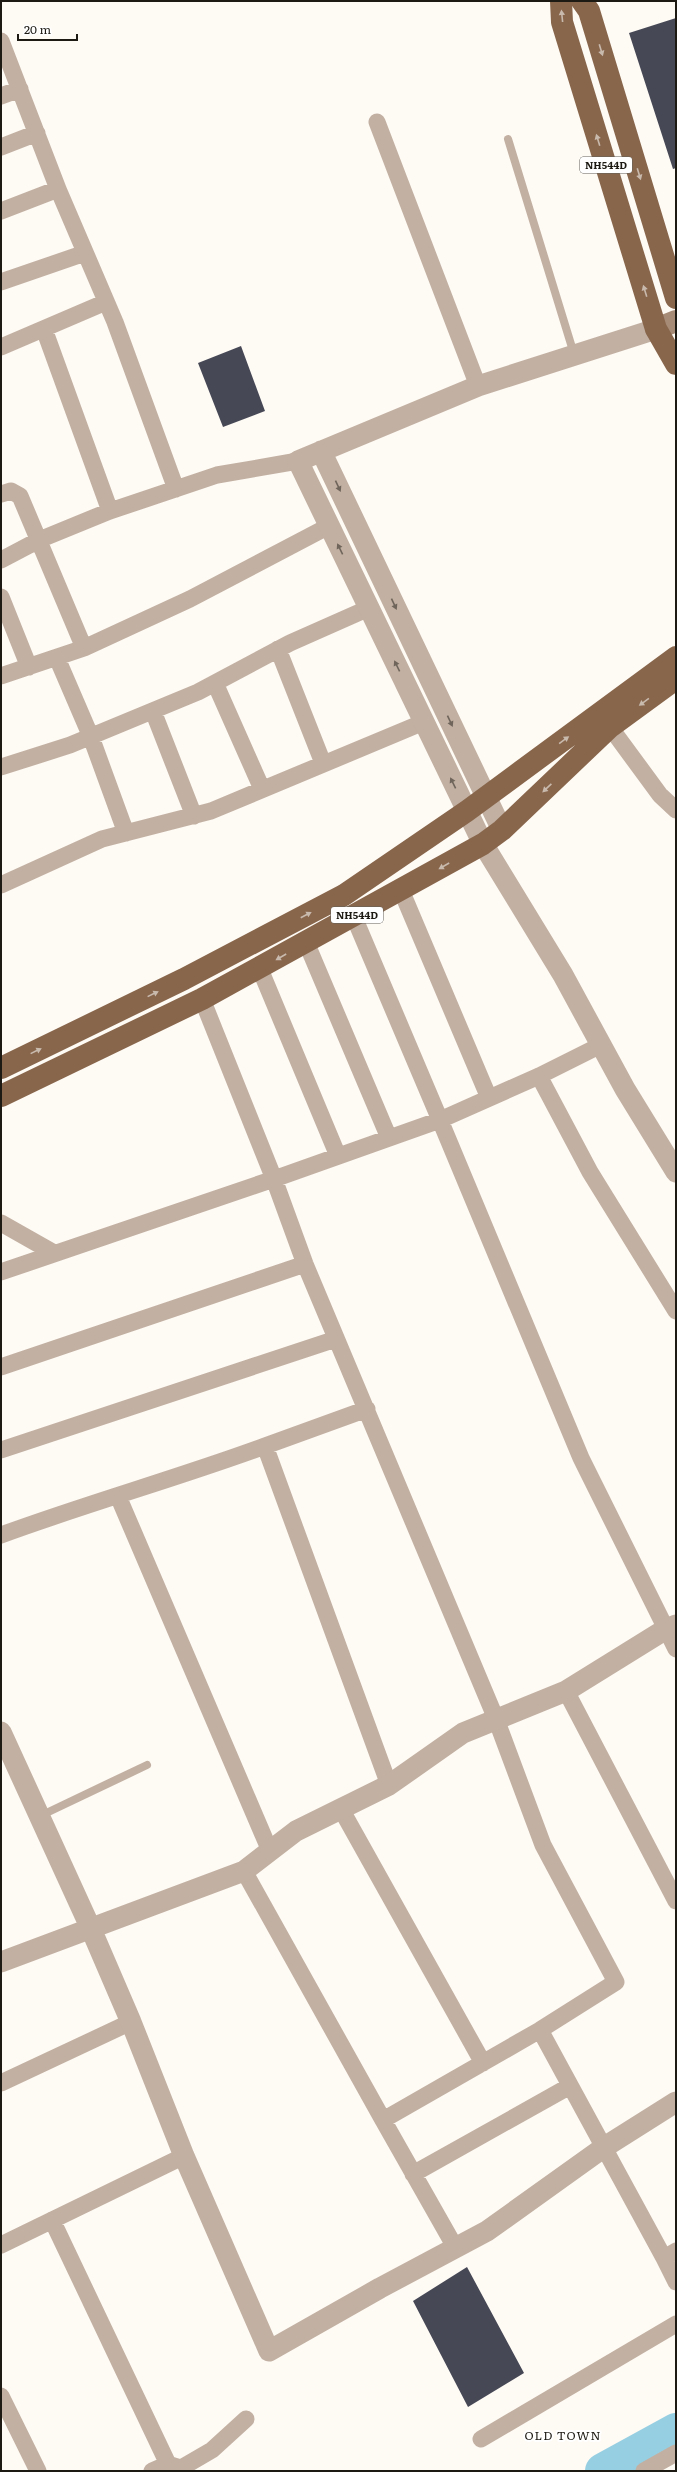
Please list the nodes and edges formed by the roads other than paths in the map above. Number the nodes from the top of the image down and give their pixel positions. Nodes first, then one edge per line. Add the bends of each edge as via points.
1 (560, 1) edge
2 (582, 1) edge
3 (1, 41) edge
4 (20, 89) junction
5 (1, 96) edge
6 (377, 122) dead end
7 (37, 133) junction
8 (508, 139) dead end
9 (1, 147) edge
10 (58, 188) junction
11 (1, 211) edge
12 (85, 253) junction
13 (1, 282) edge
14 (676, 298) edge
15 (106, 302) junction
16 (666, 325) edge
17 (44, 328) junction
18 (1, 347) edge
19 (574, 354) junction
20 (676, 364) edge
21 (478, 386) junction
22 (321, 451) junction
23 (298, 461) junction
24 (176, 489) junction
25 (1, 494) edge
26 (110, 511) junction
27 (329, 526) junction
28 (39, 540) junction
29 (1, 560) edge
30 (1, 597) edge
31 (369, 608) junction
32 (84, 648) junction
33 (278, 649) junction
34 (676, 657) edge
35 (57, 658) junction
36 (29, 667) junction
37 (1, 676) edge
38 (676, 679) edge
39 (215, 683) junction
40 (153, 711) junction
41 (424, 722) junction
42 (610, 727) junction
43 (90, 737) junction
44 (322, 763) junction
45 (1, 767) edge
46 (262, 789) junction
47 (486, 797) junction
48 (676, 810) edge
49 (467, 811) junction
50 (194, 816) junction
51 (502, 830) junction
52 (126, 833) junction
53 (482, 844) junction
54 (1, 885) edge
55 (401, 890) junction
56 (354, 917) junction
57 (306, 942) junction
58 (260, 969) junction
59 (202, 999) junction
60 (601, 1045) junction
61 (1, 1068) edge
62 (539, 1076) junction
63 (1, 1096) edge
64 (489, 1098) junction
65 (440, 1120) junction
66 (389, 1138) junction
67 (670, 1150) edge
68 (338, 1156) junction
69 (676, 1172) edge
70 (274, 1179) junction
71 (1, 1223) edge
72 (54, 1254) junction
73 (305, 1264) junction
74 (1, 1272) edge
75 (676, 1311) edge
76 (336, 1339) junction
77 (1, 1367) edge
78 (367, 1409) junction
79 (265, 1446) junction
80 (1, 1450) edge
81 (118, 1496) junction
82 (1, 1535) edge
83 (671, 1627) edge
84 (676, 1650) edge
85 (566, 1691) junction
86 (496, 1719) junction
87 (1, 1732) edge
88 (147, 1765) dead end
89 (389, 1785) junction
90 (341, 1809) junction
91 (39, 1816) junction
92 (270, 1851) junction
93 (244, 1871) junction
94 (676, 1901) edge
95 (92, 1929) junction
96 (1, 1962) edge
97 (131, 2022) junction
98 (540, 2030) junction
99 (483, 2063) junction
100 (1, 2083) edge
101 (570, 2086) junction
102 (676, 2102) edge
103 (383, 2120) junction
104 (603, 2148) junction
105 (184, 2156) junction
106 (413, 2174) junction
107 (52, 2220) junction
108 (1, 2245) edge
109 (455, 2247) junction
110 (670, 2254) edge
111 (676, 2282) edge
112 (676, 2324) edge
113 (1, 2396) edge
114 (246, 2419) dead end
115 (481, 2439) dead end
116 (676, 2453) edge
117 (168, 2464) junction
118 (38, 2471) edge
119 (152, 2471) edge
120 (644, 2471) edge

16 -> 1 highway, NH544D via 562,22
2 -> 14 highway, NH544D via 589,11
3 - 4 street
4 - 5 street
4 - 7 street
6 - 21 street
7 - 9 street
7 - 10 street
8 - 19 lane
10 - 11 street
10 - 12 street
12 - 13 street
12 - 15 street
15 - 17 street
15 - 24 street
16 - 19 street
16 - 20 highway, NH544D
17 - 18 street
17 - 26 street
19 - 21 street
21 - 22 street
22 - 23 street
22 -> 47 street
23 - 24 street via 217,475
23 - 27 street
24 - 26 street
25 - 28 street via 11,491 20,496
26 - 28 street
31 -> 27 street
27 - 32 street via 190,599
28 - 29 street
28 - 32 street
30 - 36 street
31 - 33 street
41 -> 31 street
32 - 35 street
33 - 39 street
33 - 44 street
47 -> 34 highway, NH544D
35 - 36 street
35 - 43 street
36 - 37 street
38 -> 42 highway, NH544D
39 - 40 street
39 - 46 street
40 - 43 street
40 - 50 street
41 - 44 street
49 -> 41 street
42 - 48 street via 660,795
42 -> 51 highway, NH544D
43 - 45 street
43 - 52 street
44 - 46 street
46 - 50 street
47 - 49 highway, NH544D
47 - 51 street
49 - 53 street
61 -> 49 highway, NH544D via 184,979 344,895
50 - 52 street
51 - 53 highway, NH544D
52 - 54 street via 102,839
53 -> 55 highway, NH544D
53 - 60 street via 563,975
55 - 56 highway, NH544D
55 - 64 street
56 - 57 highway, NH544D
56 - 65 street
57 -> 58 highway, NH544D
57 - 66 street
58 - 59 highway, NH544D
58 - 68 street
59 - 63 highway, NH544D
59 - 70 street
60 - 62 street
60 - 67 street
62 - 64 street
62 - 75 street via 590,1172
64 - 65 street
65 - 66 street
65 - 83 street via 581,1458
66 - 68 street
67 - 69 street
68 - 70 street
70 - 72 street
70 - 73 street
71 - 72 street
72 - 74 street
73 - 76 street
73 - 77 street
76 - 78 street
76 - 80 street
78 - 79 street
78 - 86 street
79 - 81 street
79 - 89 street
81 - 82 street
81 - 92 street
83 - 84 street
83 - 85 street
85 - 86 street
85 - 94 street
86 - 89 street via 463,1733
86 - 98 street via 544,1845 616,1982
87 - 91 street
88 - 91 lane
89 - 90 street
90 - 92 street via 296,1831
90 - 99 street
91 - 95 street
92 - 93 street
93 - 95 street
93 - 103 street
95 - 96 street
95 - 97 street
97 - 100 street
97 - 105 street
98 - 99 street
98 - 101 street
99 - 103 street
101 - 104 street
101 - 106 street
102 - 104 street
103 - 106 street
104 - 109 street via 487,2230
104 - 110 street
105 - 107 street
105 - 109 street via 269,2351
106 - 109 street
107 - 108 street
107 - 117 street
110 - 111 street
112 - 115 street
113 - 118 street
114 - 117 street via 212,2450 181,2468
116 - 120 street
117 - 119 street

